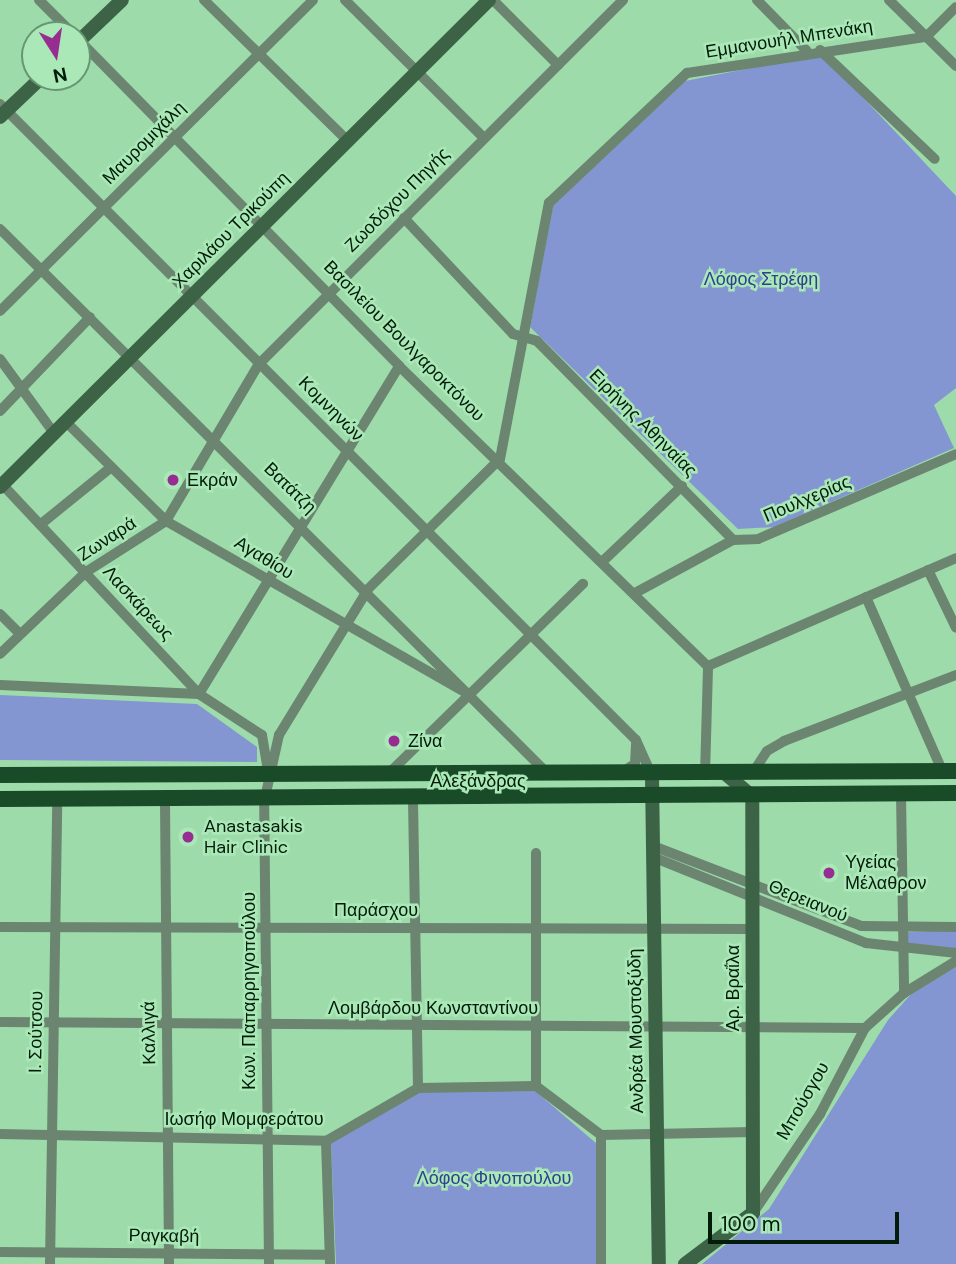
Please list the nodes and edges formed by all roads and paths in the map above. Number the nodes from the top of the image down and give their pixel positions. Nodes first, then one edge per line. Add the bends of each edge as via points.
1 (39, 0) edge
2 (122, 0) edge
3 (204, 0) edge
4 (313, 0) edge
5 (345, 0) edge
6 (491, 0) edge
7 (757, 0) edge
8 (889, 0) edge
9 (619, 2) edge
10 (956, 7) edge
11 (59, 21) edge
12 (91, 27) edge
13 (926, 37) junction
14 (820, 50) junction
15 (807, 51) junction
16 (91, 53) edge
17 (259, 54) junction
18 (558, 65) junction
19 (956, 66) edge
20 (417, 72) junction
21 (26, 91) edge
22 (2, 111) edge
23 (484, 138) junction
24 (174, 139) junction
25 (348, 141) junction
26 (935, 159) dead end
27 (104, 208) junction
28 (404, 218) junction
29 (262, 227) junction
30 (0, 229) edge
31 (42, 270) junction
32 (330, 292) junction
33 (192, 296) junction
34 (0, 311) edge
35 (90, 317) junction
36 (525, 337) junction
37 (131, 357) junction
38 (0, 359) edge
39 (259, 365) junction
40 (400, 366) junction
41 (22, 388) junction
42 (0, 411) edge
43 (65, 421) junction
44 (54, 433) junction
45 (216, 440) junction
46 (346, 453) junction
47 (956, 454) edge
48 (500, 459) junction
49 (109, 469) junction
50 (1, 484) edge
51 (682, 486) junction
52 (166, 521) junction
53 (41, 524) junction
54 (302, 524) junction
55 (428, 530) junction
56 (733, 540) junction
57 (956, 558) edge
58 (603, 561) junction
59 (928, 570) junction
60 (86, 572) junction
61 (268, 581) junction
62 (583, 584) dead end
63 (368, 589) junction
64 (635, 593) junction
65 (866, 597) junction
66 (0, 614) edge
67 (343, 628) junction
68 (956, 628) edge
69 (531, 633) junction
70 (20, 635) junction
71 (0, 654) edge
72 (708, 666) junction
73 (956, 675) edge
74 (0, 685) edge
75 (199, 694) junction
76 (468, 694) junction
77 (909, 695) junction
78 (262, 735) junction
79 (279, 735) junction
80 (636, 740) junction
81 (950, 771) edge
82 (751, 774) junction
83 (0, 775) edge
84 (705, 775) junction
85 (727, 775) junction
86 (551, 776) junction
87 (614, 776) junction
88 (652, 776) junction
89 (270, 778) junction
90 (384, 778) junction
91 (956, 793) edge
92 (901, 794) junction
93 (752, 796) junction
94 (653, 797) junction
95 (0, 799) edge
96 (57, 800) junction
97 (165, 801) junction
98 (413, 801) junction
99 (264, 802) junction
100 (653, 852) junction
101 (536, 853) dead end
102 (752, 890) junction
103 (0, 927) edge
104 (55, 927) junction
105 (956, 927) edge
106 (164, 928) junction
107 (266, 928) junction
108 (415, 928) junction
109 (534, 928) junction
110 (654, 928) junction
111 (752, 929) junction
112 (901, 929) junction
113 (902, 950) junction
114 (956, 953) edge
115 (956, 961) edge
116 (904, 993) junction
117 (0, 1022) edge
118 (53, 1022) junction
119 (167, 1023) junction
120 (267, 1024) junction
121 (418, 1025) junction
122 (535, 1026) junction
123 (655, 1027) junction
124 (752, 1027) junction
125 (865, 1028) junction
126 (536, 1086) junction
127 (418, 1088) junction
128 (753, 1132) junction
129 (0, 1134) edge
130 (657, 1134) junction
131 (52, 1135) junction
132 (601, 1135) junction
133 (169, 1137) junction
134 (267, 1139) junction
135 (326, 1141) junction
136 (753, 1213) junction
137 (0, 1252) edge
138 (50, 1258) edge
139 (169, 1259) edge
140 (269, 1259) edge
141 (659, 1259) edge
142 (329, 1260) edge
143 (601, 1264) edge
144 (645, 1264) edge
145 (685, 1264) edge

1 - 11 street, Βασιλείου Βουλγαροκτόνου
2 - 12 street
3 - 17 street
4 - 17 street, Μαυρομιχάλη
5 - 20 street
6 - 18 street
6 - 20 street, Χαριλάου Τρικούπη
7 - 15 street
8 - 13 street
9 - 18 street, Ζωοδόχου Πηγής
10 - 13 street
13 - 14 street, Εμμανουήλ Μπενάκη
13 - 19 street
14 - 15 street, Εμμανουήλ Μπενάκη
14 - 26 street
15 - 36 street, Εμμανουήλ Μπενάκη via 687,73 549,203
16 - 24 street, Βασιλείου Βουλγαροκτόνου
17 - 24 street, Μαυρομιχάλη
17 - 25 street
18 - 23 street, Ζωοδόχου Πηγής
20 - 23 street
20 - 25 street, Χαριλάου Τρικούπη
21 - 22 street
22 - 27 street, Κομνηνών
23 - 28 street, Ζωοδόχου Πηγής
24 - 27 street, Μαυρομιχάλη
24 - 29 street, Βασιλείου Βουλγαροκτόνου
25 - 29 street, Χαριλάου Τρικούπη
27 - 31 street, Μαυρομιχάλη
27 - 33 street, Κομνηνών
28 - 32 street, Ζωοδόχου Πηγής
28 - 36 street, Ειρήνης Αθηναίας via 513,334
29 - 32 street, Βασιλείου Βουλγαροκτόνου
29 - 33 street, Χαριλάου Τρικούπη
30 - 31 street, Βατάτζη
31 - 34 street, Μαυρομιχάλη
31 - 35 street, Βατάτζη
32 - 39 street, Ζωοδόχου Πηγής
32 - 40 street, Βασιλείου Βουλγαροκτόνου
33 - 37 street, Χαριλάου Τρικούπη
33 - 39 street, Κομνηνών
35 - 37 street, Βατάτζη
35 - 41 street
36 - 48 street, Εμμανουήλ Μπενάκη
36 - 51 street, Ειρήνης Αθηναίας via 537,341
37 - 43 street, Χαριλάου Τρικούπη
37 - 45 street, Βατάτζη
38 - 41 street
39 - 45 street, Ζωοδόχου Πηγής
39 - 46 street, Κομνηνών
40 - 46 street
40 - 48 street, Βασιλείου Βουλγαροκτόνου
41 - 42 street
41 - 44 street
43 - 44 street, Χαριλάου Τρικούπη
43 - 49 street, Αγαθίου
44 - 50 street, Χαριλάου Τρικούπη
45 - 52 street, Ζωναρά
45 - 54 street, Βατάτζη
46 - 54 street
46 - 55 street, Κομνηνών
47 - 56 street, Πουλχερίας via 758,539
48 - 55 street, Κων. Παπαρρηγοπούλου
48 - 58 street, Βασιλείου Βουλγαροκτόνου
49 - 52 street, Αγαθίου
49 - 53 street
50 - 53 street, Λασκάρεως
51 - 56 street, Ειρήνης Αθηναίας
51 - 58 street
52 - 60 street, Ζωναρά
52 - 61 street, Αγαθίου
53 - 60 street, Λασκάρεως
54 - 61 street
54 - 63 street, Βατάτζη
55 - 63 street, Κων. Παπαρρηγοπούλου
55 - 69 street, Κομνηνών
56 - 64 street, Πουλχερίας
57 - 59 street
58 - 64 street, Βασιλείου Βουλγαροκτόνου
59 - 65 street
59 - 68 street
60 - 70 street, Ζωναρά
60 - 75 street, Λασκάρεως
61 - 67 street, Αγαθίου
61 - 75 street
62 - 69 street
63 - 67 street, Κων. Παπαρρηγοπούλου
63 - 76 street, Βατάτζη
64 - 72 street, Βασιλείου Βουλγαροκτόνου
65 - 72 street
65 - 77 street
66 - 70 street
67 - 76 street, Αγαθίου
67 - 79 street, Κων. Παπαρρηγοπούλου
69 - 76 street
69 - 80 street, Κομνηνών
70 - 71 street, Ζωναρά
72 - 84 street
73 - 77 street
74 - 75 street
75 - 78 street, Λασκάρεως
76 - 86 street, Βατάτζη
76 - 90 street
77 - 81 street
77 - 82 street via 784,741 767,751
78 - 79 street
78 - 89 street
79 - 89 street, Κων. Παπαρρηγοπούλου
80 - 87 street via 635,764
80 - 88 street, Κομνηνών
81 - 82 main road, Αλεξάνδρας
82 - 85 main road, Αλεξάνδρας
83 - 89 main road, Αλεξάνδρας
84 - 85 main road, Αλεξάνδρας
84 - 88 main road, Αλεξάνδρας
85 - 93 street
86 - 87 main road, Αλεξάνδρας
86 - 90 main road, Αλεξάνδρας
87 - 88 main road, Αλεξάνδρας
88 - 94 street, Κομνηνών
89 - 90 main road, Αλεξάνδρας
89 - 99 street, Κων. Παπαρρηγοπούλου
91 - 92 main road, Αλεξάνδρας
92 - 93 main road, Αλεξάνδρας
92 - 112 street
93 - 94 main road, Αλεξάνδρας
93 - 102 street, Αρ. Βραΐλα
94 - 98 main road, Αλεξάνδρας
94 - 100 street, Ανδρέα Μουστοξύδη
95 - 96 main road, Αλεξάνδρας
96 - 97 main road, Αλεξάνδρας
96 - 104 street, Ι. Σούτσου
97 - 99 main road, Αλεξάνδρας
97 - 106 street, Καλλιγά
98 - 99 main road, Αλεξάνδρας
98 - 108 street
99 - 107 street, Κων. Παπαρρηγοπούλου
100 - 102 street, Θερειανού
100 - 110 street, Ανδρέα Μουστοξύδη
101 - 109 street
102 - 111 street, Αρ. Βραΐλα
102 - 112 street, Θερειανού via 861,926
102 - 113 street, Θερειανού via 866,943
103 - 104 street, Παράσχου
104 - 106 street, Παράσχου
104 - 118 street, Ι. Σούτσου
105 - 112 street, Θερειανού
106 - 107 street, Παράσχου
106 - 119 street, Καλλιγά
107 - 108 street, Παράσχου
107 - 120 street, Κων. Παπαρρηγοπούλου
108 - 109 street, Παράσχου
108 - 121 street
109 - 110 street, Παράσχου
109 - 122 street
110 - 111 street, Παράσχου
110 - 123 street, Ανδρέα Μουστοξύδη
111 - 124 street, Αρ. Βραΐλα
112 - 113 street
113 - 114 street, Θερειανού
113 - 116 street
115 - 116 street, Μπούσγου
116 - 125 street, Μπούσγου
117 - 118 street, Λομβάρδου Κωνσταντίνου
118 - 119 street, Λομβάρδου Κωνσταντίνου
118 - 131 street, Ι. Σούτσου
119 - 120 street, Λομβάρδου Κωνσταντίνου
119 - 133 street, Καλλιγά
120 - 121 street, Λομβάρδου Κωνσταντίνου
120 - 134 street, Κων. Παπαρρηγοπούλου
121 - 122 street, Λομβάρδου Κωνσταντίνου
121 - 127 street
122 - 123 street, Λομβάρδου Κωνσταντίνου
122 - 126 street
123 - 124 street, Λομβάρδου Κωνσταντίνου
123 - 130 street, Ανδρέα Μουστοξύδη
124 - 125 street, Λομβάρδου Κωνσταντίνου
124 - 128 street, Αρ. Βραΐλα
125 - 136 street, Μπούσγου via 820,1114
126 - 127 street, Ιωσήφ Μομφεράτου
126 - 132 street
127 - 135 street, Ιωσήφ Μομφεράτου
128 - 130 street
128 - 136 street, Αρ. Βραΐλα
129 - 131 street, Ιωσήφ Μομφεράτου
130 - 132 street
130 - 141 street, Ανδρέα Μουστοξύδη
131 - 133 street, Ιωσήφ Μομφεράτου
131 - 138 street, Ι. Σούτσου
132 - 143 street
133 - 134 street, Ιωσήφ Μομφεράτου
133 - 139 street, Καλλιγά
134 - 135 street, Ιωσήφ Μομφεράτου
134 - 140 street, Κων. Παπαρρηγοπούλου
135 - 142 street
136 - 145 street, Μπούσγου
137 - 138 street, Ραγκαβή
138 - 139 street, Ραγκαβή
139 - 140 street, Ραγκαβή
140 - 142 street, Ραγκαβή
141 - 144 street

